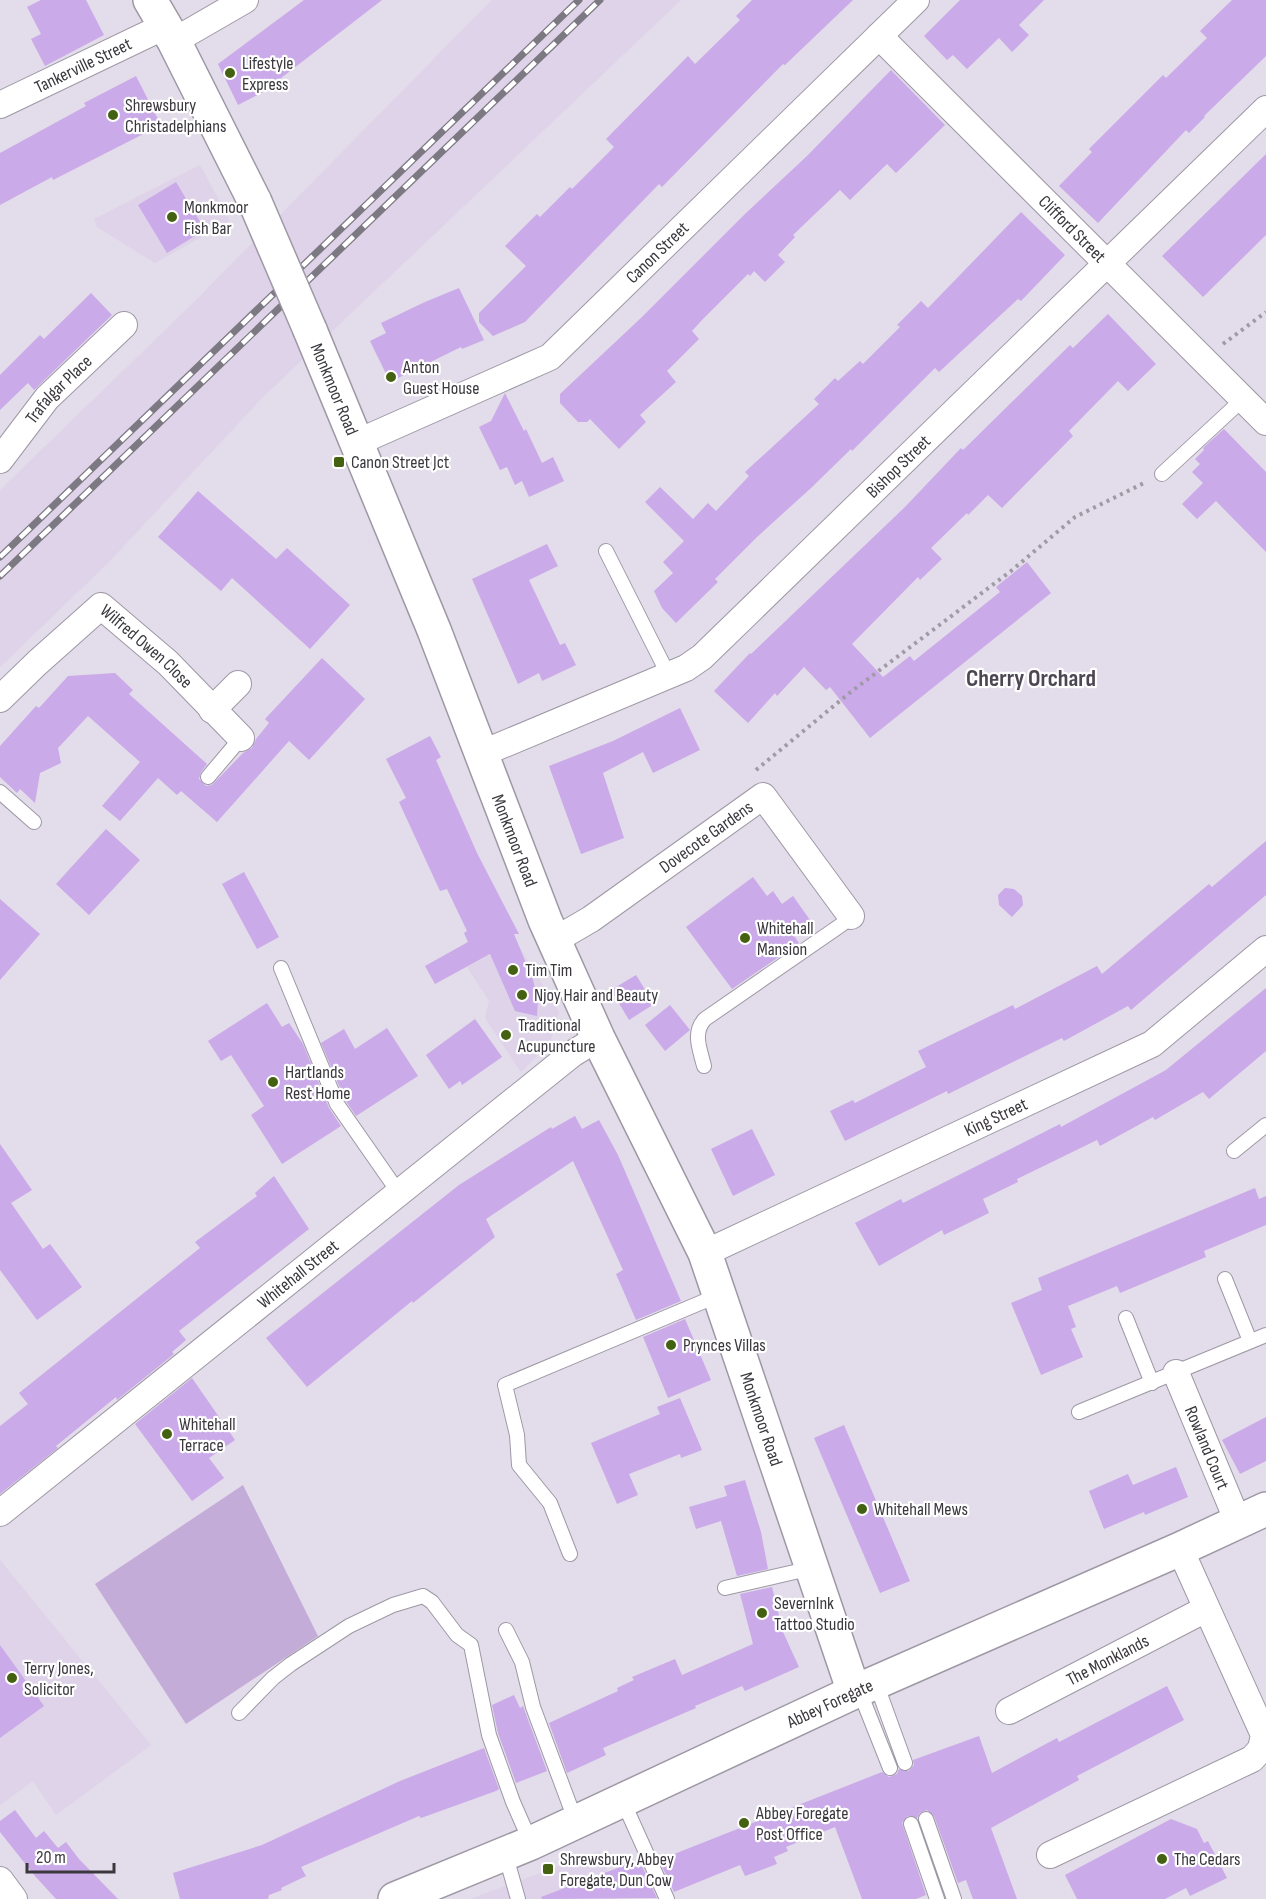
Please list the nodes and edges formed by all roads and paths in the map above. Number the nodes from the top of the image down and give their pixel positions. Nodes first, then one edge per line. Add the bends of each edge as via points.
1 (245, 0) edge
2 (916, 0) edge
3 (163, 22) edge
4 (879, 36) junction
5 (0, 105) edge
6 (1266, 109) edge
7 (1106, 263) junction
8 (1266, 312) edge
9 (124, 325) dead end
10 (1202, 359) junction
11 (1242, 400) junction
12 (1266, 422) edge
13 (356, 443) junction
14 (0, 460) edge
15 (1162, 474) joint
16 (606, 551) dead end
17 (669, 676) junction
18 (238, 684) dead end
19 (0, 699) edge
20 (212, 710) junction
21 (241, 738) joint
22 (483, 753) junction
23 (749, 776) dead end
24 (208, 777) dead end
25 (0, 792) edge
26 (34, 822) dead end
27 (851, 916) joint
28 (555, 940) junction
29 (1266, 949) edge
30 (280, 968) dead end
31 (598, 1038) junction
32 (704, 1066) dead end
33 (1266, 1125) edge
34 (1234, 1150) dead end
35 (399, 1193) junction
36 (705, 1253) junction
37 (1225, 1279) dead end
38 (719, 1295) junction
39 (1126, 1318) dead end
40 (1266, 1335) edge
41 (1250, 1341) junction
42 (1176, 1373) junction
43 (1152, 1383) junction
44 (1079, 1412) dead end
45 (0, 1513) edge
46 (1252, 1516) edge
47 (1180, 1549) junction
48 (570, 1554) dead end
49 (812, 1568) junction
50 (725, 1588) dead end
51 (1206, 1609) junction
52 (506, 1630) dead end
53 (863, 1689) junction
54 (1009, 1711) dead end
55 (239, 1713) dead end
56 (905, 1763) dead end
57 (890, 1768) dead end
58 (622, 1799) junction
59 (926, 1819) dead end
60 (576, 1821) junction
61 (912, 1824) dead end
62 (518, 1848) junction
63 (1050, 1855) dead end
64 (0, 1880) edge
65 (14, 1899) edge
66 (395, 1899) edge
67 (518, 1899) edge
68 (667, 1899) edge
69 (937, 1899) edge
70 (954, 1899) edge

1 - 3 street, Tankerville Street
2 - 4 street, Canon Street
3 - 5 street, Tankerville Street
3 - 13 street, Monkmoor Road, bridge via 255,202
4 - 7 street, Clifford Street
4 - 13 street, Canon Street via 550,357
6 - 7 street, Bishop Street
7 - 10 street, Clifford Street
7 - 17 street, Bishop Street via 702,657
8 - 10 path
9 - 14 street, Trafalgar Place via 47,398
10 - 11 street, Clifford Street
11 - 12 street, Clifford Street
11 - 15 lane
13 - 22 street, Monkmoor Road
15 - 23 path via 1075,517
16 - 17 lane
17 - 22 street, Bishop Street
18 - 20 street
19 - 20 street, Wilfred Owen Close via 101,606 168,663
20 - 21 street, Wilfred Owen Close
21 - 24 lane
22 - 28 street, Monkmoor Road
25 - 26 lane
27 - 28 street, Dovecote Gardens via 763,796 591,919
27 - 32 lane via 705,1019 696,1033
28 - 31 street, Monkmoor Road
29 - 36 street, King Street via 1152,1044
30 - 35 lane via 338,1104
31 - 35 street, Whitehall Street via 572,1054
31 - 36 street, Monkmoor Road
33 - 34 lane
35 - 45 street, Whitehall Street
36 - 38 street, Monkmoor Road
37 - 41 lane
38 - 48 lane via 505,1385 517,1435 519,1466 550,1503
38 - 49 street, Monkmoor Road
39 - 43 lane
40 - 41 lane
41 - 42 lane
42 - 43 lane
42 - 46 street, Rowland Court
43 - 44 lane
46 - 47 street, Abbey Foregate
47 - 51 street
47 - 53 street, Abbey Foregate
49 - 50 lane
49 - 53 street, Monkmoor Road
51 - 54 street, The Monklands
51 - 63 street via 1264,1736 1261,1749 1252,1759
52 - 60 lane via 522,1662 533,1707
53 - 56 lane
53 - 57 lane
53 - 58 street, Abbey Foregate
55 - 62 lane via 273,1678 349,1626 423,1596 457,1635 471,1645 489,1735 513,1802
58 - 60 street, Abbey Foregate
58 - 68 lane
59 - 70 lane
60 - 62 street, Abbey Foregate
61 - 69 lane
62 - 66 street, Abbey Foregate
62 - 67 lane
64 - 65 street

